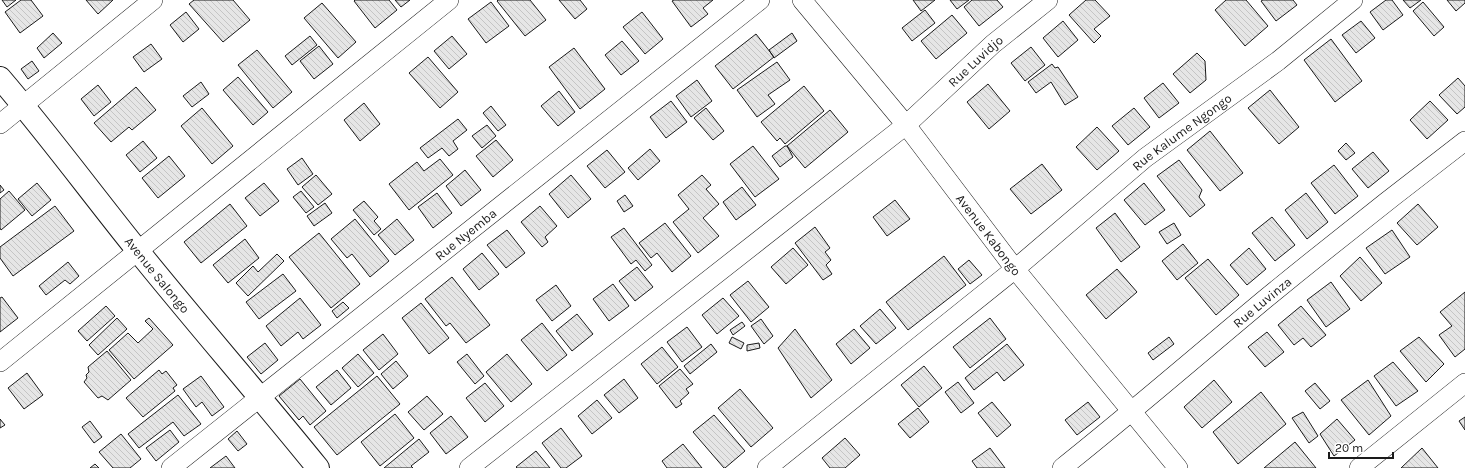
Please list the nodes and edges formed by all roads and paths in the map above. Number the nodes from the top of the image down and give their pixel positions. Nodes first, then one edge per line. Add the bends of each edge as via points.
1 (153, 0) edge
2 (449, 0) edge
3 (760, 0) edge
4 (802, 0) edge
5 (1048, 0) edge
6 (1353, 0) edge
7 (0, 78) edge
8 (24, 105) junction
9 (0, 124) edge
10 (906, 125) junction
11 (1465, 141) edge
12 (138, 251) junction
13 (1015, 269) junction
14 (0, 362) edge
15 (1465, 382) edge
16 (260, 397) junction
17 (1132, 412) junction
18 (171, 468) edge
19 (318, 468) edge
20 (468, 468) edge
21 (767, 468) edge
22 (1062, 468) edge
23 (1178, 468) edge
24 (1359, 468) edge

1 - 8 street
2 - 12 street
3 - 16 street, Rue Nyemba
4 - 10 street, Avenue Kabongo
5 - 10 street, Rue Luvidjo via 993,44
6 - 13 street, Rue Kalume Ngongo via 1278,61 1145,158
7 - 8 street, Avenue Salongo
8 - 9 street
8 - 12 street, Avenue Salongo
10 - 13 street, Avenue Kabongo
10 - 20 street, Rue Luvidjo
11 - 17 street, Rue Luvinza via 1368,216
12 - 14 street
12 - 16 street, Avenue Salongo
13 - 17 street, Avenue Kabongo
13 - 21 street, Rue Kalume Ngongo
15 - 24 street
16 - 18 street, Rue Nyemba
16 - 19 street, Avenue Salongo
17 - 22 street, Rue Luvinza
17 - 23 street, Avenue Kabongo

